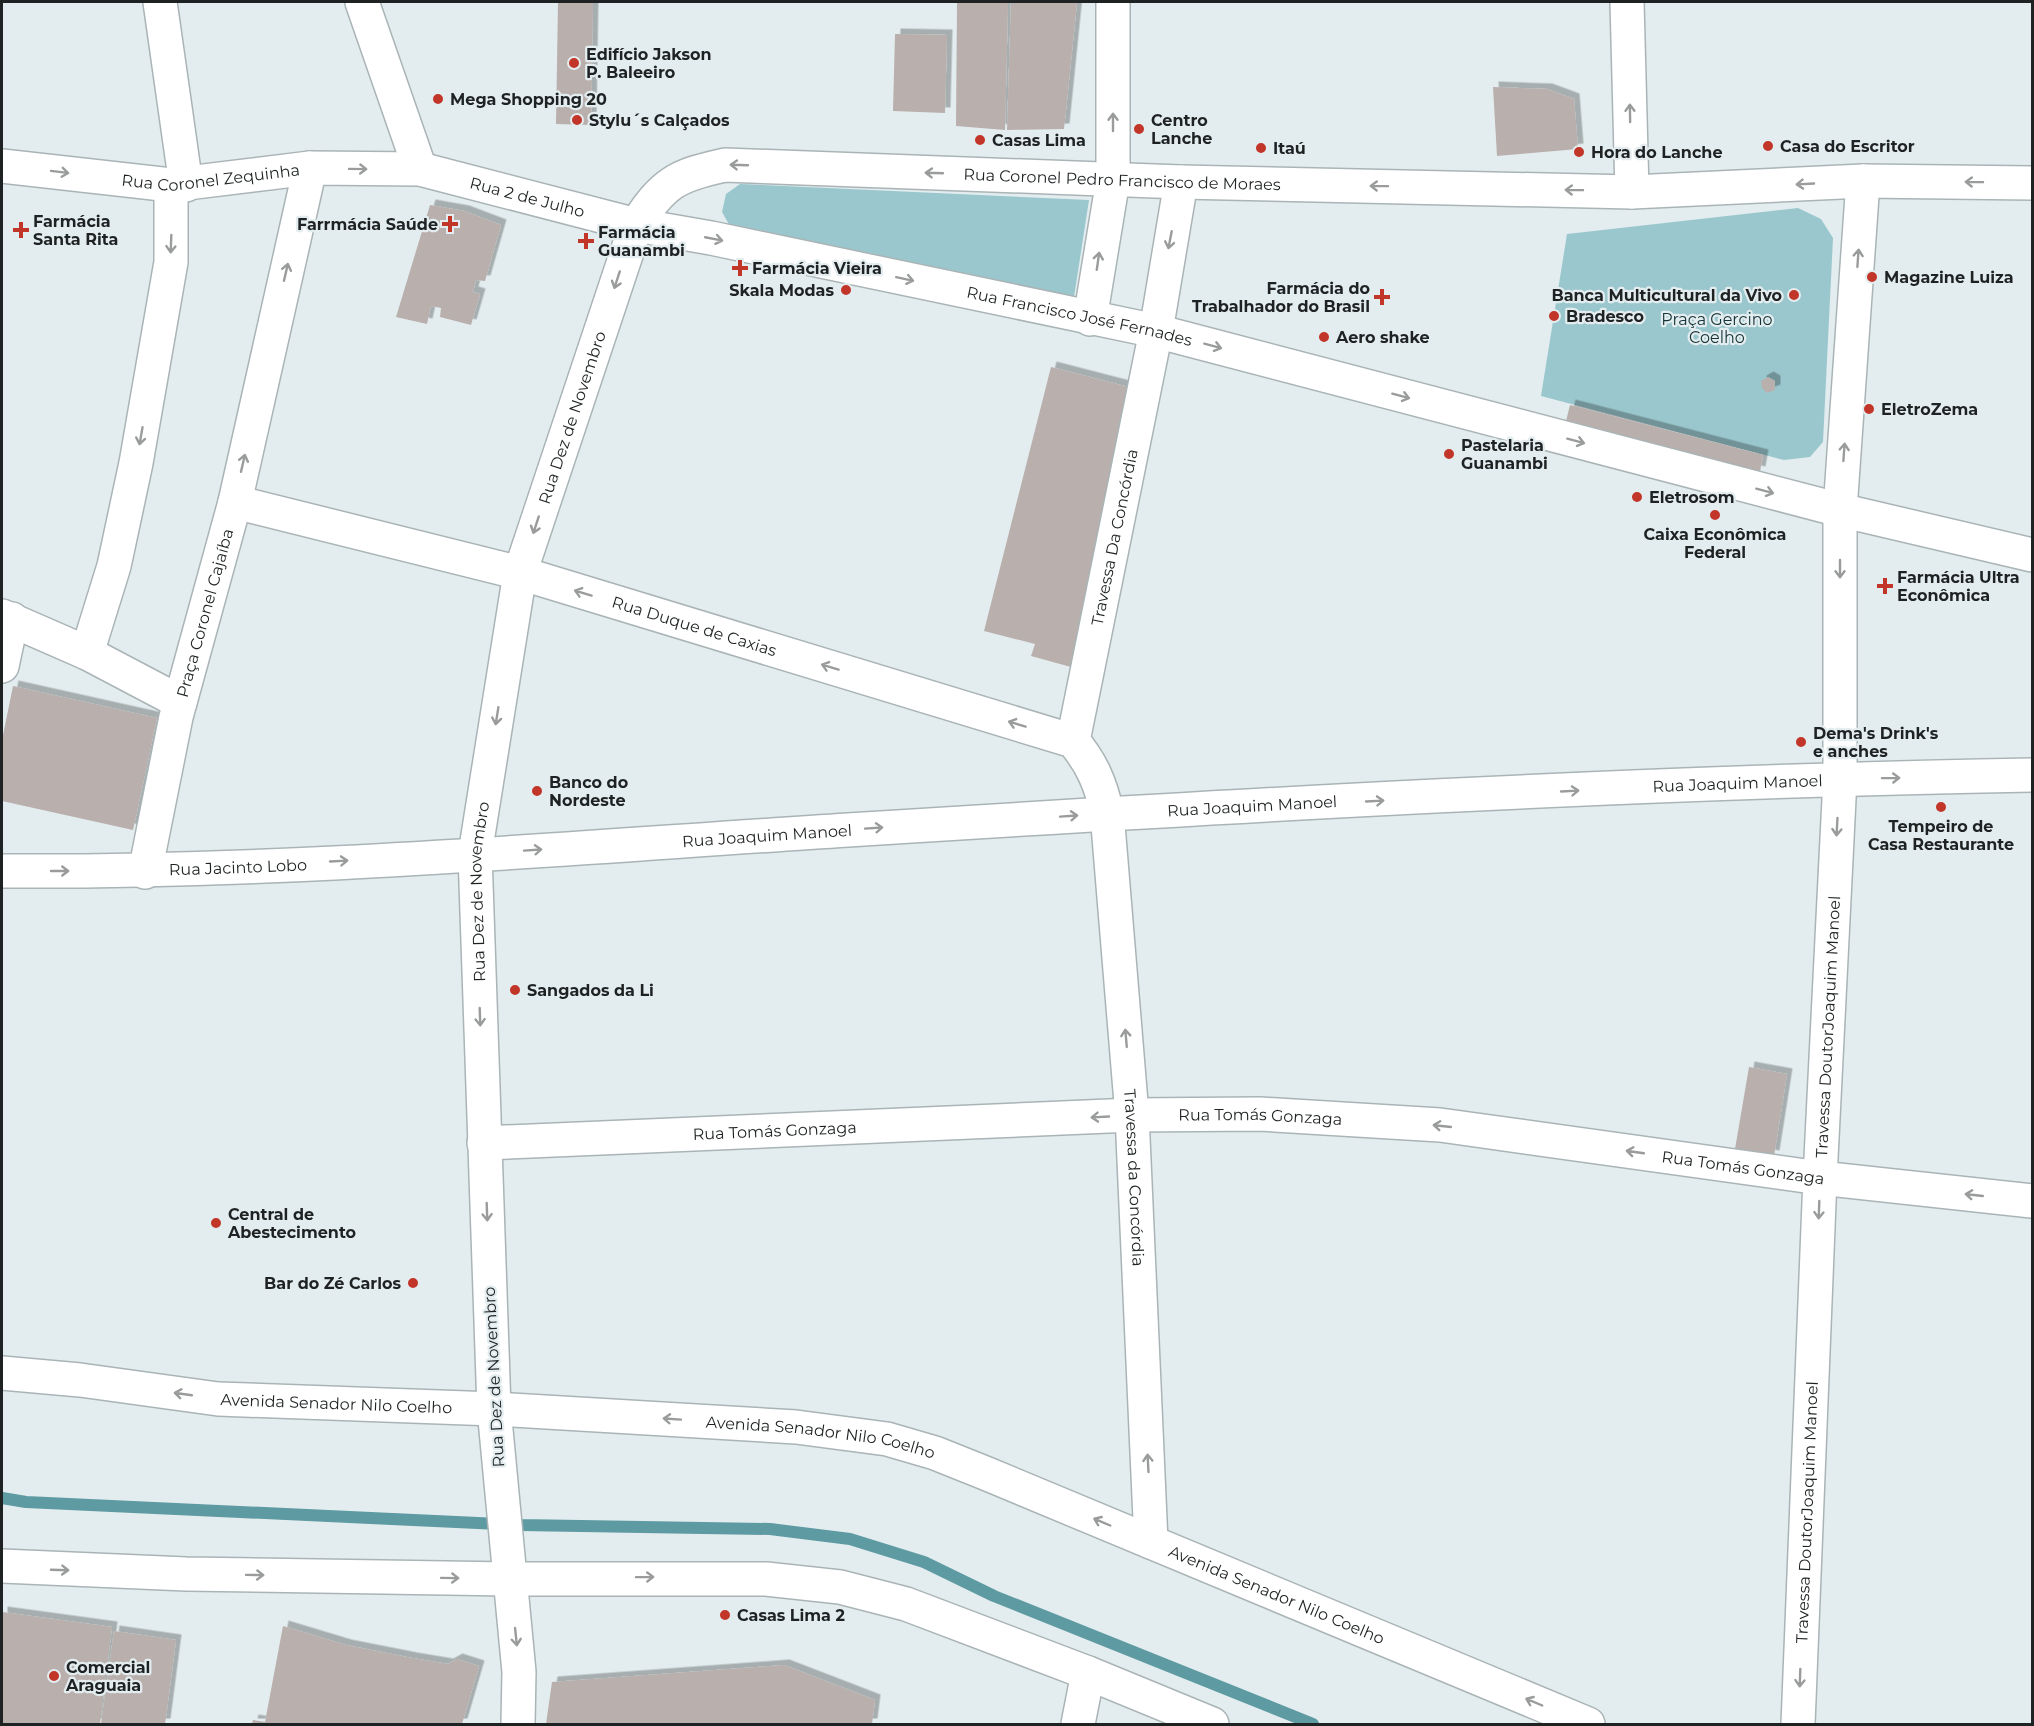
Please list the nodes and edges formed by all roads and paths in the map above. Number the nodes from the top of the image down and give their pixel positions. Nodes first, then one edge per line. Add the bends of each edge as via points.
1 (160, 2) edge
2 (362, 2) edge
3 (1113, 2) edge
4 (1627, 2) edge
5 (2, 166) edge
6 (310, 168) junction
7 (420, 169) junction
8 (1113, 180) junction
9 (1863, 181) junction
10 (1181, 182) junction
11 (2032, 183) edge
12 (178, 185) junction
13 (1632, 192) junction
14 (636, 225) junction
15 (1090, 319) junction
16 (1156, 331) junction
17 (235, 502) junction
18 (1840, 510) junction
19 (2032, 555) edge
20 (520, 573) junction
21 (7, 617) edge
22 (87, 653) junction
23 (2, 666) edge
24 (180, 702) junction
25 (1073, 741) junction
26 (2032, 775) edge
27 (1840, 779) junction
28 (1107, 813) junction
29 (475, 854) junction
30 (2, 871) edge
31 (145, 872) junction
32 (1132, 1115) junction
33 (484, 1143) junction
34 (1820, 1178) junction
35 (2032, 1201) edge
36 (2, 1373) edge
37 (495, 1408) junction
38 (1151, 1542) junction
39 (508, 1565) junction
40 (2, 1566) edge
41 (1088, 1673) junction
42 (518, 1725) edge
43 (1077, 1725) edge
44 (1212, 1725) edge
45 (1588, 1725) edge
46 (1798, 1725) edge

1 - 12 street
2 - 7 street
8 -> 3 street
13 -> 4 street
5 -> 12 street, Rua Coronel Zequinha
6 -> 7 street, Rua Coronel Zequinha
6 - 12 street, Rua Coronel Zequinha
17 -> 6 street, Praça Coronel Cajaíba
7 - 14 street, Rua 2 de Julho
8 - 10 street, Rua Coronel Pedro Francisco de Moraes
8 -> 14 street, Rua Coronel Pedro Francisco de Moraes via 725,165 688,174 666,186
15 -> 8 street
11 -> 9 street
9 -> 13 street
18 -> 9 street
13 -> 10 street, Rua Coronel Pedro Francisco de Moraes
10 -> 16 street, Travessa Da Concórdia
12 -> 22 street via 171,262 136,463 114,566
14 -> 15 street, Rua Francisco José Fernades
14 -> 20 street, Rua Dez de Novembro
15 - 16 street, Rua Francisco José Fernades
16 -> 18 street, Rua Francisco José Fernades
16 - 25 street, Travessa Da Concórdia
17 - 20 street, Rua Duque de Caxias
17 - 24 street, Praça Coronel Cajaíba
18 - 19 street
18 -> 27 street, Travessa DoutorJoaquim Manoel
25 -> 20 street, Rua Duque de Caxias
20 -> 29 street, Rua Dez de Novembro
21 - 22 street, Praça Coronel Cajaíba
21 - 23 street
22 - 24 street, Praça Coronel Cajaíba
24 - 31 street
25 - 28 street via 1094,769
27 -> 26 street, Rua Joaquim Manoel
28 -> 27 street, Rua Joaquim Manoel
27 -> 34 street, Travessa DoutorJoaquim Manoel
29 -> 28 street, Rua Joaquim Manoel
32 -> 28 street, Travessa da Concórdia
31 -> 29 street, Rua Jacinto Lobo
29 -> 33 street, Rua Dez de Novembro
30 -> 31 street, Rua Jacinto Lobo
32 -> 33 street, Rua Tomás Gonzaga
34 -> 32 street, Rua Tomás Gonzaga via 1440,1125 1260,1114
38 -> 32 street, Travessa da Concórdia
33 -> 37 street, Rua Dez de Novembro
35 -> 34 street, Rua Tomás Gonzaga
34 -> 46 street, Travessa DoutorJoaquim Manoel
37 -> 36 street, Avenida Senador Nilo Coelho via 218,1399
38 -> 37 street, Avenida Senador Nilo Coelho via 934,1453 887,1439 796,1427
37 - 39 street, Rua Dez de Novembro
45 -> 38 street, Avenida Senador Nilo Coelho
40 -> 39 street via 186,1574
39 -> 41 street via 766,1579 840,1587 906,1604
39 -> 42 street, Rua Dez de Novembro via 519,1672
41 - 43 street
41 - 44 street

